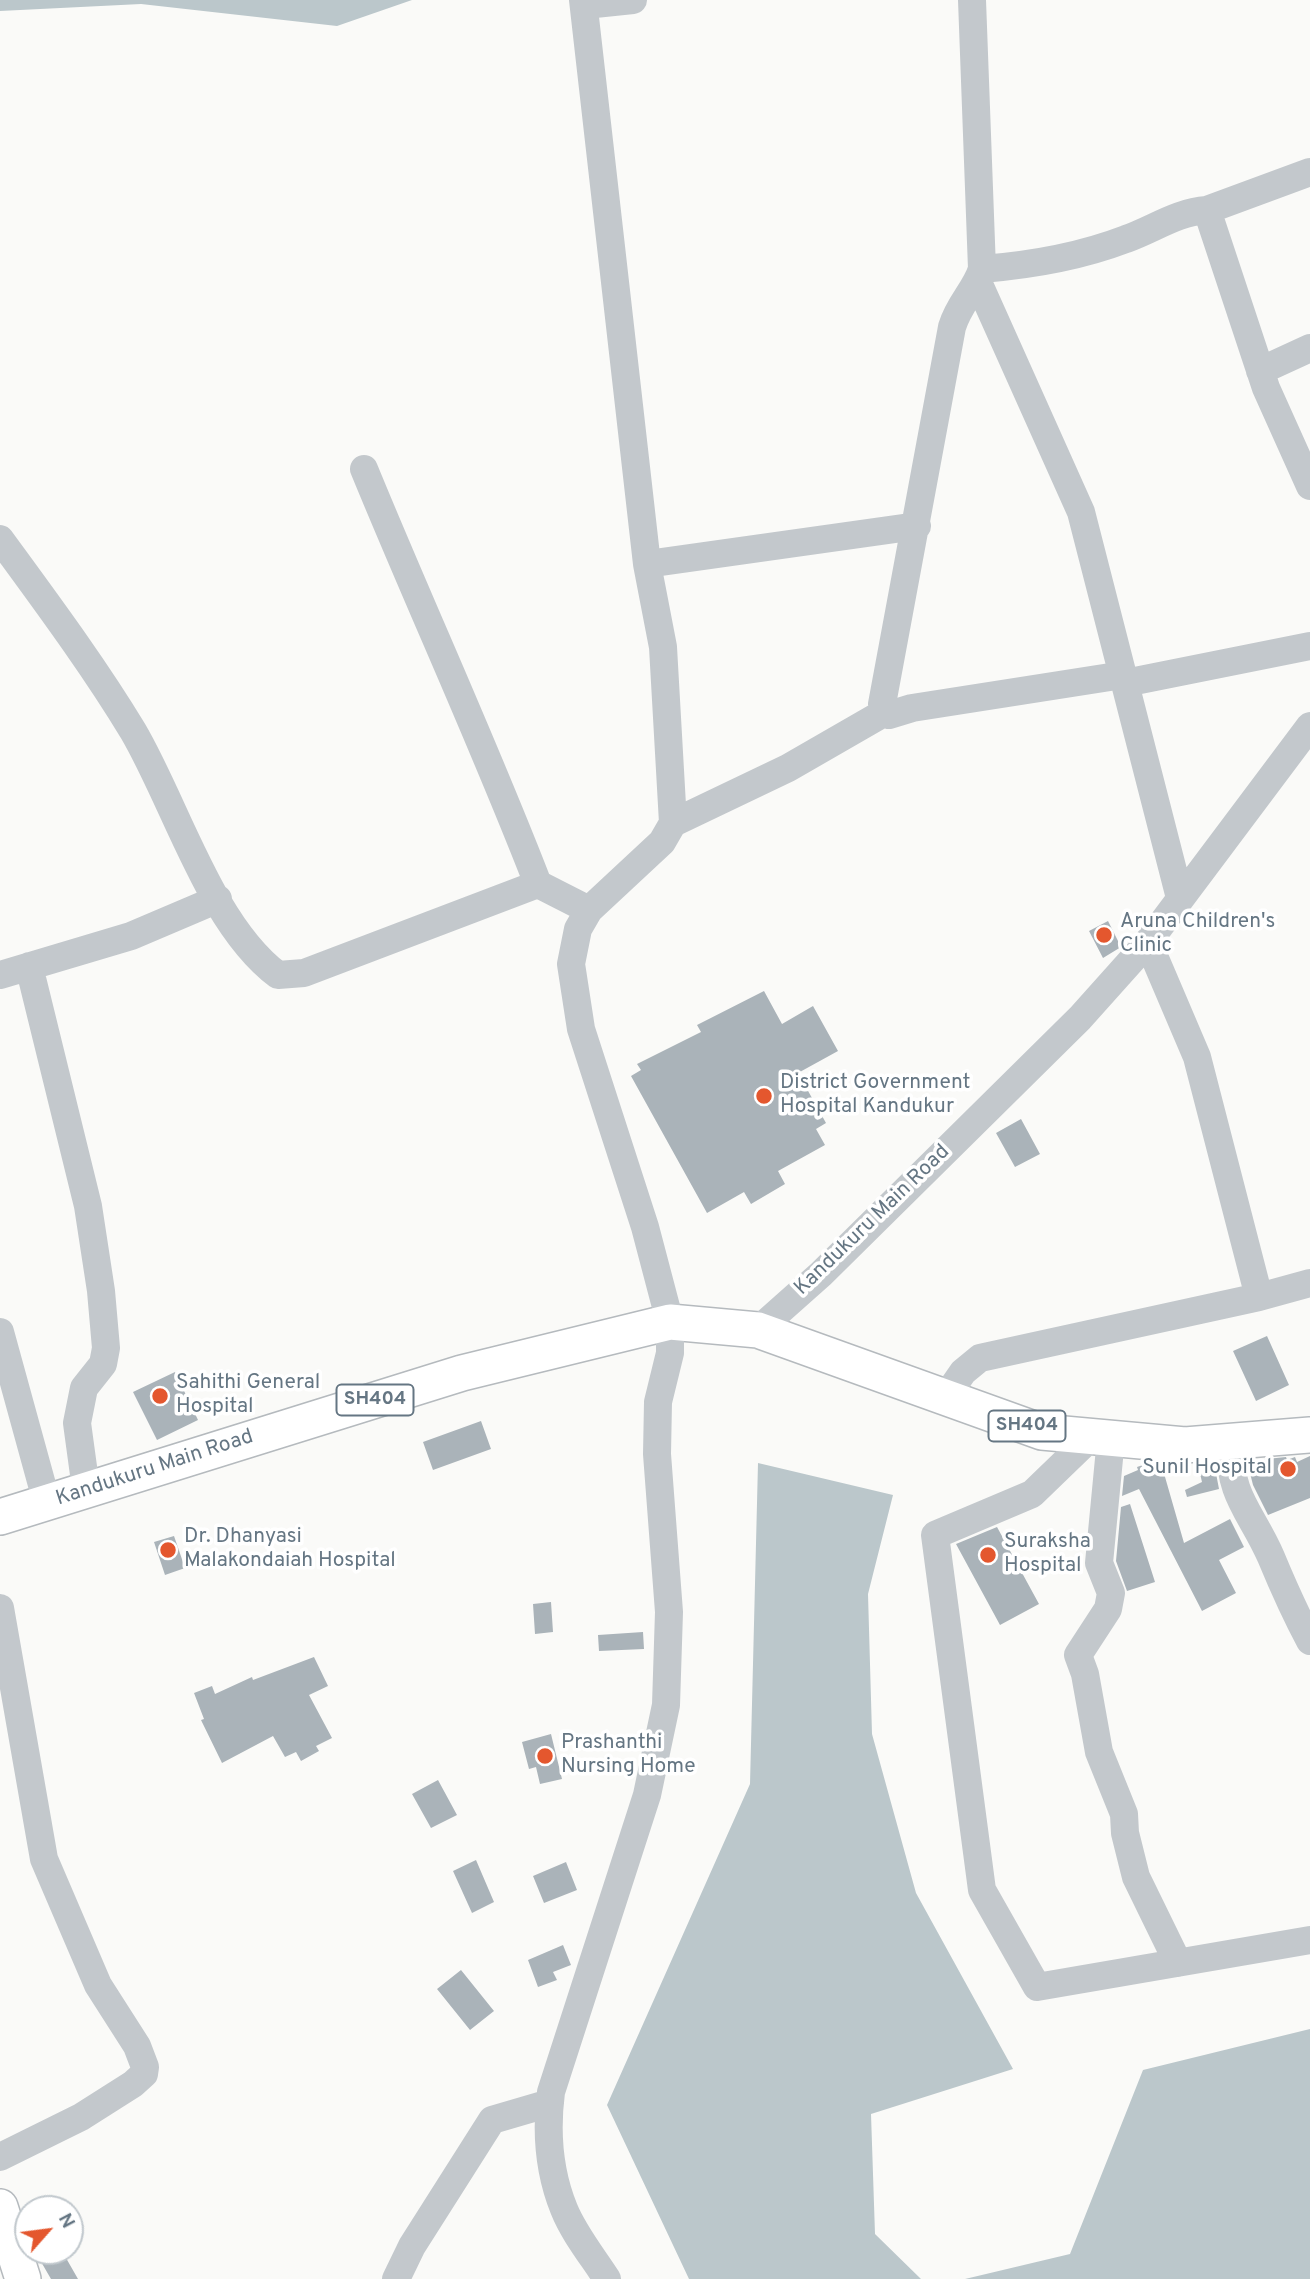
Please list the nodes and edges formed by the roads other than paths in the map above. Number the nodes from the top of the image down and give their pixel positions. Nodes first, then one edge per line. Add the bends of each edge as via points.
1 (633, 0) edge
2 (976, 2) edge
3 (584, 3) edge
4 (1310, 172) edge
5 (1208, 210) junction
6 (980, 275) junction
7 (1310, 348) edge
8 (1261, 371) junction
9 (364, 469) dead end
10 (1310, 486) edge
11 (917, 526) junction
12 (0, 539) edge
13 (647, 564) junction
14 (1310, 646) edge
15 (1124, 679) junction
16 (887, 711) junction
17 (1310, 726) edge
18 (673, 823) junction
19 (538, 884) junction
20 (1180, 898) junction
21 (218, 899) junction
22 (589, 910) junction
23 (1148, 942) junction
24 (29, 966) junction
25 (0, 975) edge
26 (1310, 1283) edge
27 (1259, 1297) junction
28 (670, 1322) junction
29 (758, 1330) junction
30 (0, 1332) edge
31 (945, 1398) junction
32 (1310, 1435) edge
33 (1101, 1437) junction
34 (1230, 1442) junction
35 (86, 1489) junction
36 (47, 1503) junction
37 (0, 1517) edge
38 (0, 1608) edge
39 (1310, 1641) edge
40 (1310, 1940) edge
41 (1178, 1963) junction
42 (550, 2103) junction
43 (0, 2157) edge
44 (0, 2207) edge
45 (23, 2279) edge
46 (396, 2279) edge
47 (607, 2279) edge

1 - 3 street
2 - 6 street
3 - 13 street
4 - 5 street
5 - 6 street via 1186,213 1125,240 1044,264
5 - 8 street
6 - 11 street via 958,306 952,327
6 - 15 street via 1081,512
7 - 8 street
8 - 10 street
9 - 19 street via 489,757
11 - 13 street
11 - 16 street via 882,704
12 - 21 street via 134,733
13 - 18 street via 663,647
14 - 15 street
15 - 16 street via 889,715
15 - 20 street
16 - 18 street via 788,768
17 - 20 street, Kandukuru Main Road
18 - 22 street via 662,842
19 - 21 street via 293,976 278,975 263,964
19 - 22 street
20 - 23 street, Kandukuru Main Road
21 - 24 street via 131,936
22 - 28 street via 578,929 570,964 581,1029 645,1227
23 - 27 street via 1197,1057
23 - 29 street, Kandukuru Main Road via 1080,1018 821,1274
24 - 25 street
24 - 35 street via 88,1206 101,1291 106,1348 103,1364 84,1388 77,1423
26 - 27 street
27 - 31 street via 980,1358 963,1372
28 - 29 main road, Kandukuru Main Road / SH404
28 - 35 main road, Kandukuru Main Road / SH404 via 462,1373
28 - 42 street via 670,1353 658,1402 657,1454 669,1612 666,1704 647,1795
29 - 31 main road, Kandukuru Main Road / SH404
30 - 36 street
31 - 33 main road, Kandukuru Main Road / SH404 via 1042,1432
32 - 34 main road, Kandukuru Main Road / SH404
33 - 34 main road, Kandukuru Main Road / SH404 via 1185,1445
33 - 41 street via 1098,1563 1111,1593 1108,1609 1078,1655 1099,1752 1124,1814 1136,1877
33 - 41 street via 1032,1494 935,1535 982,1890 1037,1987
34 - 39 street via 1230,1469 1239,1500
35 - 36 main road, Kandukuru Main Road / SH404
36 - 37 main road, Kandukuru Main Road / SH404
38 - 43 street via 44,1859 98,1985 145,2063 144,2074 133,2084 81,2117
40 - 41 street
42 - 46 street via 492,2120
42 - 47 street via 551,2163 565,2210
44 - 45 main road

